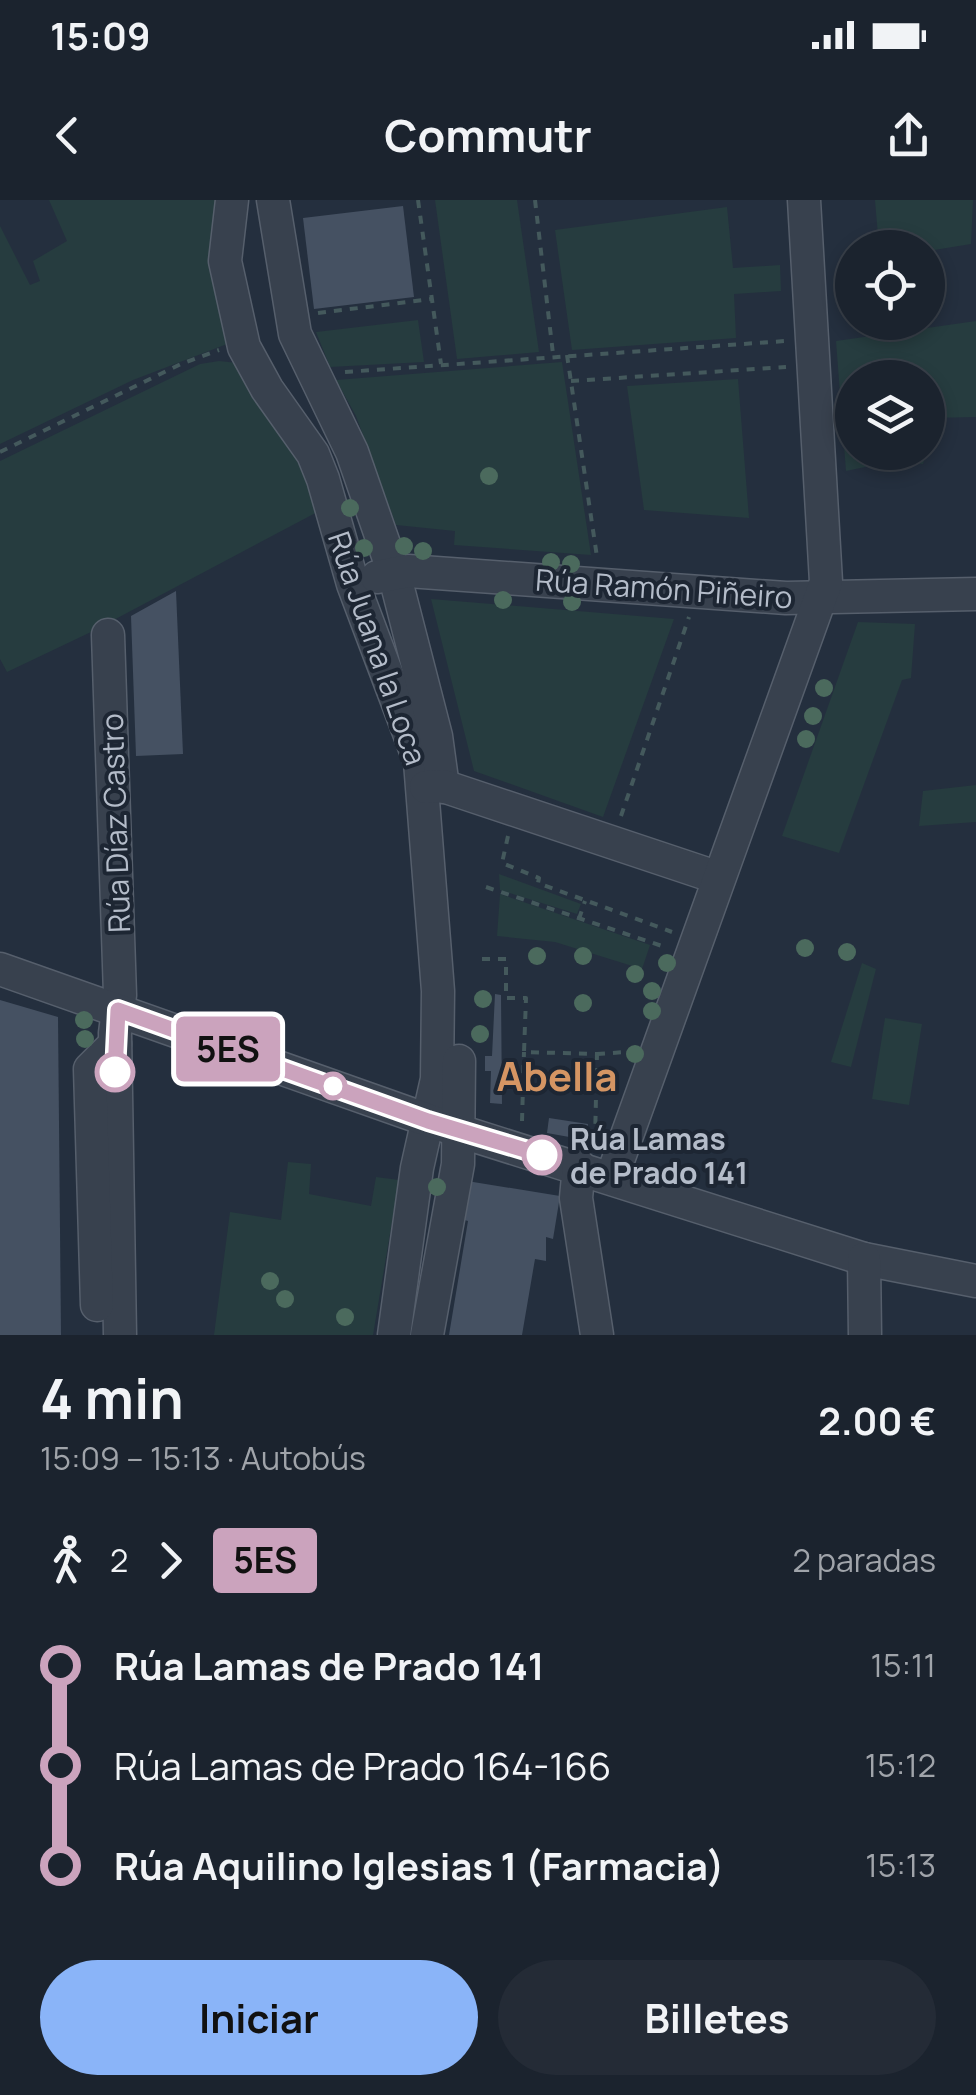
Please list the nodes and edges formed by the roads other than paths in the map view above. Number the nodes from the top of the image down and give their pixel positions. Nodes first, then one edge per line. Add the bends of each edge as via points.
1 (232, 200) edge
2 (273, 200) edge
3 (804, 200) edge
4 (394, 573) junction
5 (353, 584) junction
6 (976, 594) edge
7 (822, 597) junction
8 (108, 635) dead end
9 (433, 787) junction
10 (707, 874) dead end
11 (0, 969) edge
12 (118, 1010) junction
13 (115, 1044) junction
14 (442, 1125) junction
15 (587, 1156) junction
16 (612, 1178) junction
17 (864, 1259) junction
18 (976, 1281) edge
19 (98, 1335) edge
20 (120, 1335) edge
21 (394, 1335) edge
22 (426, 1335) edge
23 (598, 1335) edge
24 (865, 1335) edge

1 - 5 street, Rúa Juana la Loca via 225,261 244,346 313,454
2 - 4 street, Rúa Juana la Loca via 295,334 352,452
3 - 7 street
4 - 5 street, Rúa Ramón Piñeiro
4 - 7 street, Rúa Ramón Piñeiro
4 - 9 street, Rúa Juana la Loca via 436,736
5 - 9 street, Rúa Juana la Loca
6 - 7 street, Rúa Ramón Piñeiro
7 - 16 street via 692,938
8 - 12 street, Rúa Díaz Castro
9 - 10 street
9 - 14 street, Rúa Juana la Loca via 458,978
11 - 12 street
12 - 13 street, Rúa Díaz Castro
12 - 14 street
13 - 19 street via 90,1070
13 - 20 street, Rúa Díaz Castro
14 - 15 street
14 - 21 street via 417,1168
14 - 22 street via 456,1176
15 - 16 street
15 - 23 street via 576,1198
16 - 17 street
17 - 18 street
17 - 24 street

